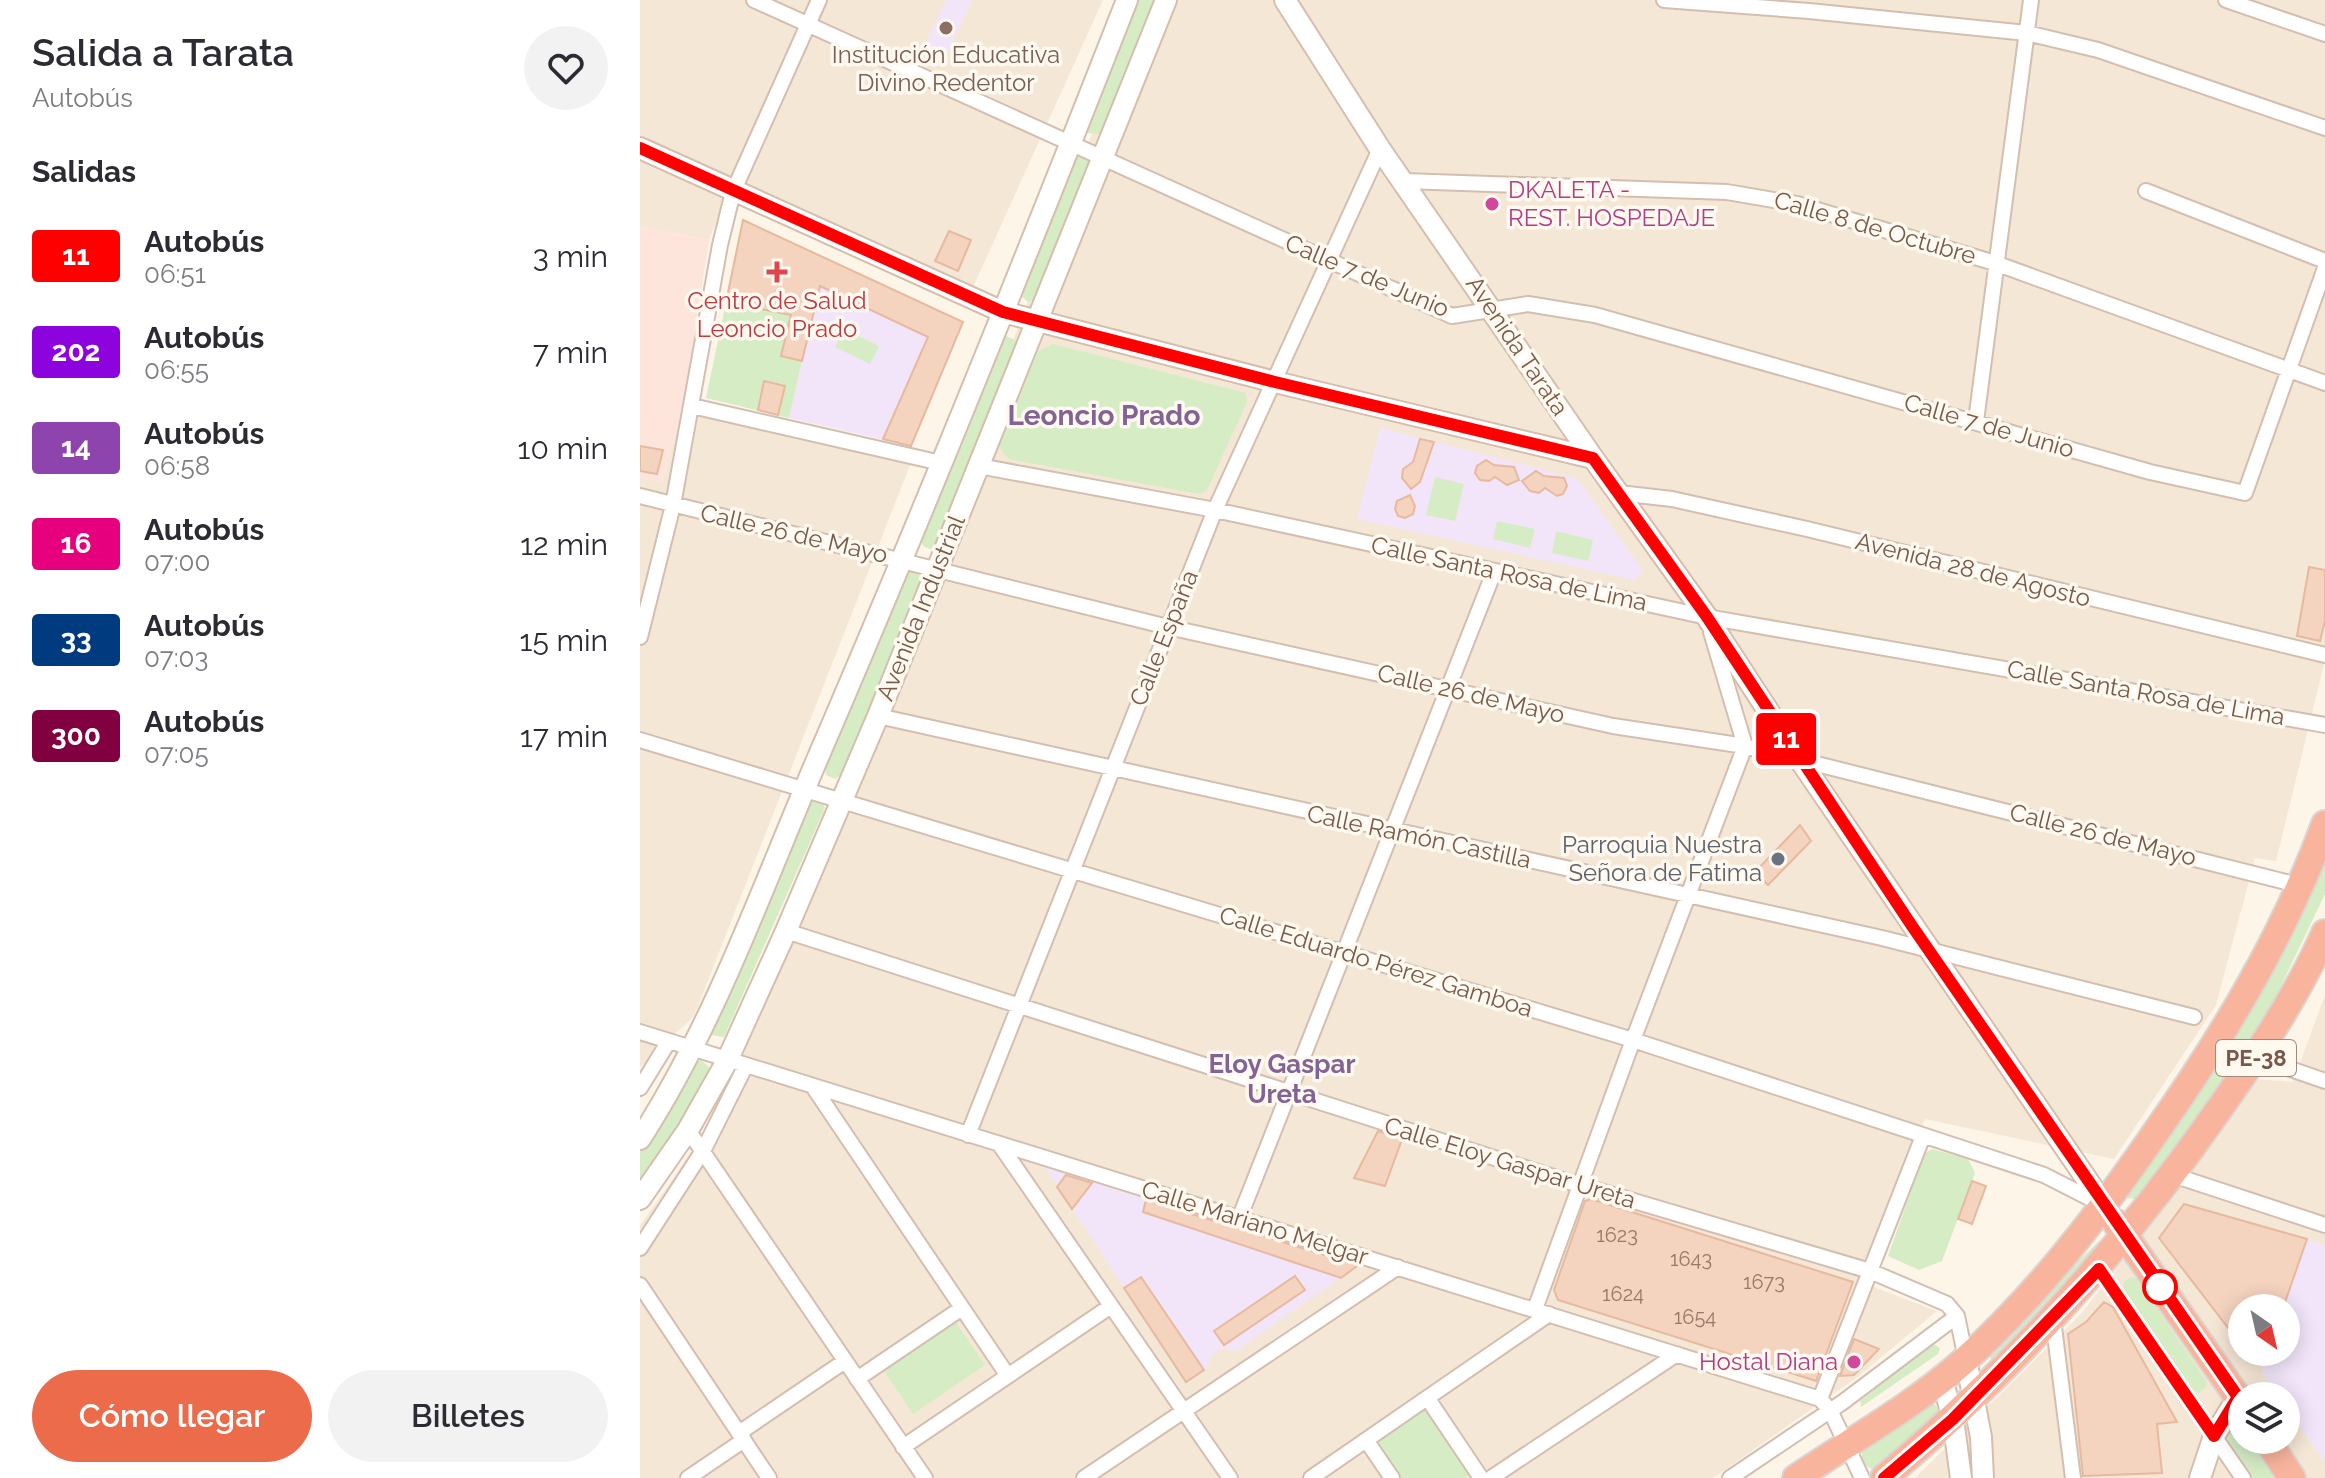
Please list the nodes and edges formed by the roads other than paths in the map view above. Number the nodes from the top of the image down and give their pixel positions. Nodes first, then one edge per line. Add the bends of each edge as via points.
1 (754, 0) edge
2 (819, 0) edge
3 (1127, 0) edge
4 (1166, 0) edge
5 (1285, 0) edge
6 (1664, 0) edge
7 (2031, 0) edge
8 (2226, 0) edge
9 (808, 26) junction
10 (2027, 33) junction
11 (2325, 34) edge
12 (2325, 128) edge
13 (1070, 145) junction
14 (640, 148) edge
15 (1380, 149) junction
16 (1101, 160) junction
17 (1404, 181) junction
18 (2146, 191) dead end
19 (733, 192) junction
20 (2325, 261) edge
21 (1329, 262) junction
22 (1995, 263) junction
23 (2325, 268) edge
24 (1493, 309) junction
25 (1003, 312) junction
26 (1037, 321) junction
27 (2288, 370) junction
28 (1275, 382) junction
29 (2325, 383) edge
30 (692, 406) junction
31 (1976, 421) junction
32 (1593, 458) junction
33 (941, 463) junction
34 (979, 466) junction
35 (1619, 493) junction
36 (640, 496) edge
37 (673, 505) junction
38 (1215, 510) junction
39 (903, 560) junction
40 (937, 568) junction
41 (1494, 572) junction
42 (1707, 617) junction
43 (1168, 627) junction
44 (640, 637) edge
45 (2325, 655) edge
46 (1449, 688) junction
47 (878, 716) junction
48 (2325, 725) edge
49 (640, 740) edge
50 (1745, 746) junction
51 (1802, 763) junction
52 (1113, 769) junction
53 (805, 788) junction
54 (843, 799) junction
55 (2325, 824) edge
56 (1392, 832) junction
57 (1071, 868) junction
58 (2302, 886) junction
59 (1688, 894) junction
60 (786, 931) junction
61 (2325, 933) edge
62 (1928, 949) junction
63 (1344, 953) junction
64 (1021, 1004) junction
65 (2194, 1017) dead end
66 (640, 1032) edge
67 (1633, 1040) junction
68 (669, 1041) junction
69 (691, 1048) junction
70 (2256, 1057) junction
71 (736, 1064) junction
72 (2325, 1081) edge
73 (640, 1088) edge
74 (814, 1088) junction
75 (1288, 1094) junction
76 (688, 1130) junction
77 (968, 1135) junction
78 (1923, 1136) junction
79 (640, 1139) edge
80 (1000, 1145) junction
81 (704, 1149) junction
82 (2173, 1175) junction
83 (1580, 1186) junction
84 (640, 1199) edge
85 (2105, 1206) junction
86 (1239, 1219) junction
87 (2325, 1225) edge
88 (2125, 1237) junction
89 (640, 1248) edge
90 (1398, 1267) junction
91 (2099, 1269) junction
92 (1870, 1271) junction
93 (640, 1285) edge
94 (1111, 1306) junction
95 (962, 1308) junction
96 (1542, 1312) junction
97 (1957, 1316) junction
98 (2053, 1319) junction
99 (1677, 1354) junction
100 (1966, 1359) junction
101 (845, 1361) junction
102 (1008, 1376) junction
103 (857, 1379) junction
104 (1942, 1379) junction
105 (2228, 1383) edge
106 (1975, 1397) junction
107 (1428, 1399) junction
108 (1825, 1404) junction
109 (1183, 1411) junction
110 (2228, 1417) edge
111 (1953, 1419) junction
112 (2214, 1436) junction
113 (741, 1437) junction
114 (1366, 1440) junction
115 (1846, 1444) junction
116 (903, 1447) junction
117 (2276, 1454) edge
118 (688, 1478) edge
119 (769, 1478) edge
120 (925, 1478) edge
121 (1084, 1478) edge
122 (1230, 1478) edge
123 (1311, 1478) edge
124 (1392, 1478) edge
125 (1481, 1478) edge
126 (1491, 1478) edge
127 (1730, 1478) edge
128 (1796, 1478) edge
129 (1862, 1478) edge
130 (1884, 1478) edge
131 (1961, 1478) edge
132 (1983, 1478) edge
133 (2073, 1478) edge
134 (2200, 1478) edge
135 (2243, 1478) edge
136 (2292, 1478) edge

1 - 9 street, Calle 7 de Junio
2 - 9 street
3 - 13 main road, Avenida Industrial
4 - 16 main road, Avenida Industrial
5 - 15 main road, Avenida Tarata
6 - 10 street
7 - 10 street
8 - 11 street
9 - 13 street, Calle 7 de Junio
9 - 19 street
10 - 12 street via 2098,50
10 - 22 street
13 - 16 street, Calle 7 de Junio
13 - 25 main road, Avenida Industrial
14 - 19 main road
15 - 17 main road, Avenida Tarata
15 - 21 street, Calle España
16 - 21 street, Calle 7 de Junio
16 - 26 main road, Avenida Industrial
17 - 22 street, Calle 8 de Octubre via 1748,194
17 - 24 main road, Avenida Tarata
18 - 20 street
19 - 25 main road
19 - 30 street
21 - 24 street, Calle 7 de Junio via 1452,316
21 - 28 street, Calle España
22 - 27 street, Calle 8 de Octubre
22 - 31 street
23 - 27 street
24 - 31 street, Calle 7 de Junio via 1528,304 1595,315
24 - 32 main road, Avenida Tarata
25 - 26 main road
25 - 33 main road, Avenida Industrial
26 - 28 main road
26 - 34 main road, Avenida Industrial
27 - 29 street, Calle 8 de Octubre
27 - 31 street, Calle 7 de Junio via 2245,493 2150,472
28 - 32 main road
28 - 38 street, Calle España
30 - 33 street
30 - 37 street
32 - 35 main road, Avenida Tarata
33 - 39 main road, Avenida Industrial
34 - 38 street, Calle Santa Rosa de Lima
34 - 40 main road, Avenida Industrial
35 - 42 main road, Avenida Tarata
35 - 45 street, Avenida 28 de Agosto via 1672,499 1807,529
36 - 37 street, Calle 26 de Mayo
37 - 39 street, Calle 26 de Mayo
37 - 44 street
38 - 41 street, Calle Santa Rosa de Lima
38 - 43 street, Calle España
39 - 40 street, Calle 26 de Mayo
39 - 53 main road, Avenida Industrial
40 - 43 street, Calle 26 de Mayo
40 - 47 main road, Avenida Industrial
41 - 42 street, Calle Santa Rosa de Lima
41 - 46 street
42 - 48 street, Calle Santa Rosa de Lima
42 - 50 street
42 - 51 main road, Avenida Tarata
43 - 46 street, Calle 26 de Mayo
43 - 52 street, Calle España
46 - 50 street, Calle 26 de Mayo via 1613,726
46 - 56 street
47 - 52 street, Calle Ramón Castilla
47 - 54 main road, Avenida Industrial
49 - 53 street, Calle Eduardo Pérez Gamboa
50 - 51 street, Calle 26 de Mayo
50 - 59 street
51 - 58 street, Calle 26 de Mayo
51 - 62 main road, Avenida Tarata
52 - 56 street, Calle Ramón Castilla
52 - 57 street, Calle España
53 - 54 street, Calle Eduardo Pérez Gamboa
53 - 69 main road, Avenida Industrial
54 - 57 street, Calle Eduardo Pérez Gamboa
54 - 60 main road, Avenida Industrial
55 - 58 highway, PE-38
56 - 59 street, Calle Ramón Castilla
56 - 63 street
57 - 63 street, Calle Eduardo Pérez Gamboa
57 - 64 street, Calle España
58 - 85 highway, PE-38 via 2215,1048
59 - 62 street, Calle Ramón Castilla
59 - 67 street
60 - 64 street, Calle Eloy Gaspar Ureta
60 - 71 main road, Avenida Industrial
61 - 70 highway, PE-38
62 - 65 street, Calle Ramón Castilla
62 - 85 main road, Avenida Tarata
63 - 67 street, Calle Eduardo Pérez Gamboa
63 - 75 street
64 - 75 street, Calle Eloy Gaspar Ureta
64 - 77 street, Calle España
66 - 68 street, Calle Mariano Melgar
67 - 78 street, Calle Eduardo Pérez Gamboa
67 - 83 street
68 - 69 street, Calle Mariano Melgar
68 - 73 street
69 - 71 street, Calle Mariano Melgar
69 - 79 main road, Avenida Industrial
70 - 72 street
70 - 82 highway, PE-38
71 - 74 street, Calle Mariano Melgar
71 - 76 main road, Avenida Industrial
71 - 81 street
74 - 77 street, Calle Mariano Melgar
74 - 95 street
75 - 83 street, Calle Eloy Gaspar Ureta
75 - 86 street
76 - 81 street
76 - 84 main road, Avenida Industrial
77 - 80 street, Calle Mariano Melgar
78 - 85 street, Calle Eduardo Pérez Gamboa via 2044,1175
78 - 92 street
80 - 86 street, Calle Mariano Melgar
80 - 94 street
81 - 89 street
81 - 101 street
82 - 87 street
82 - 88 highway, PE-38
83 - 92 street, Calle Eloy Gaspar Ureta
83 - 96 street
85 - 88 highway, Avenida Tarata
85 - 100 highway
86 - 90 street, Calle Mariano Melgar
88 - 91 highway
88 - 105 highway, Avenida Tarata
90 - 96 street, Calle Mariano Melgar
90 - 109 street
91 - 98 highway
91 - 112 street
92 - 97 street, Calle Eloy Gaspar Ureta via 1939,1299
92 - 108 street
93 - 113 street
94 - 102 street
94 - 109 street
95 - 102 street
95 - 103 street
96 - 99 street, Calle Mariano Melgar
96 - 107 street
97 - 100 street
97 - 108 street
98 - 106 highway
98 - 133 street
99 - 108 street, Calle Mariano Melgar
99 - 126 street
100 - 104 highway
100 - 106 main road
101 - 103 street
101 - 113 street
102 - 116 street
103 - 116 street
104 - 111 main road
104 - 115 highway
106 - 111 highway
106 - 132 main road
107 - 114 street
107 - 125 street
108 - 115 street
108 - 127 street
109 - 121 street
109 - 122 street
110 - 112 main road
111 - 130 highway
111 - 131 main road
112 - 134 main road
112 - 135 street
113 - 118 street
113 - 119 street
114 - 123 street
114 - 124 street
115 - 128 highway
115 - 129 street
116 - 120 street
117 - 136 highway

